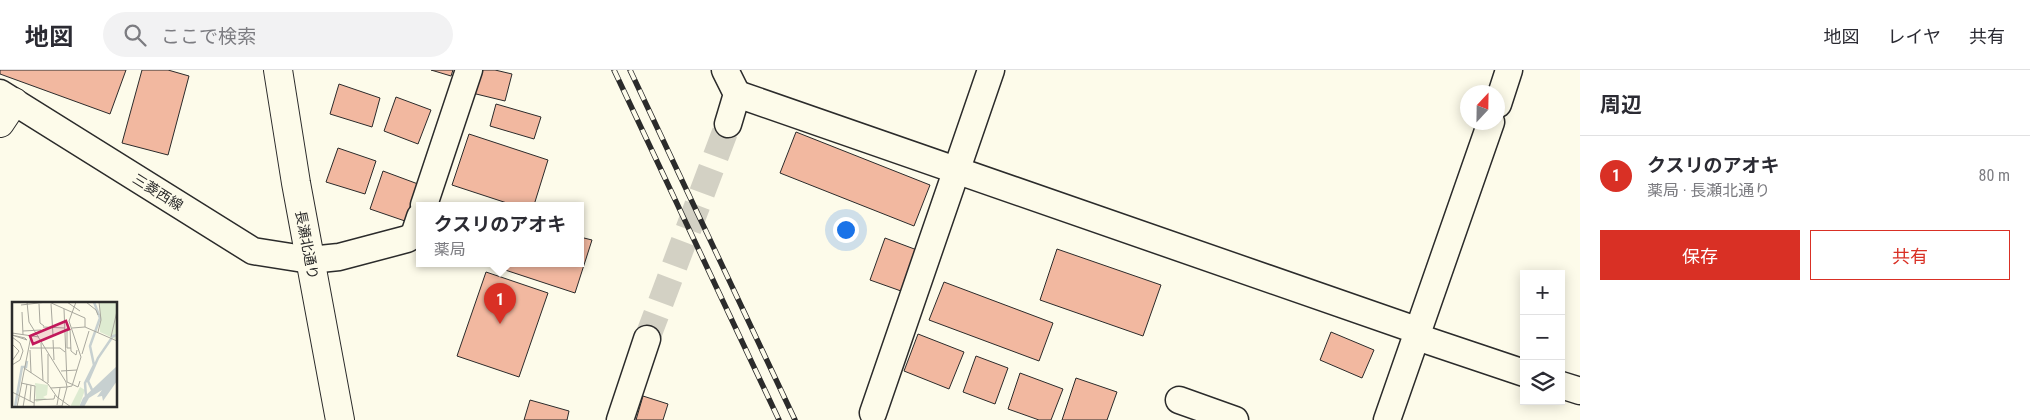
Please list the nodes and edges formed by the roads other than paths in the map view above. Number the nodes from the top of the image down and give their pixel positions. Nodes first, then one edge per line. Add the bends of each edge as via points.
1 (278, 70) edge
2 (469, 70) edge
3 (725, 70) edge
4 (990, 70) edge
5 (1509, 70) edge
6 (1504, 85) edge
7 (737, 94) junction
8 (4, 106) edge
9 (728, 124) tunnel mouth
10 (1488, 130) edge
11 (955, 170) junction
12 (425, 202) edge
13 (416, 229) edge
14 (310, 260) junction
15 (1418, 334) junction
16 (647, 339) tunnel mouth
17 (1520, 372) edge
18 (1565, 386) edge
19 (1580, 391) edge
20 (1179, 400) dead end
21 (873, 413) dead end
22 (340, 420) edge
23 (620, 420) edge
24 (1235, 420) edge
25 (1387, 420) edge

1 - 14 street, 長瀬北通り
2 - 12 street
3 - 7 street
4 - 11 street
5 - 6 street
7 - 9 street
7 - 11 street
8 - 14 street, 三菱西線 via 253,251
10 - 15 street
11 - 15 street
11 - 21 street
13 - 14 street, 三菱西線 via 414,235 407,239 340,257
14 - 22 street, 長瀬北通り
15 - 17 street
15 - 25 street
16 - 23 street
18 - 19 street
20 - 24 street

